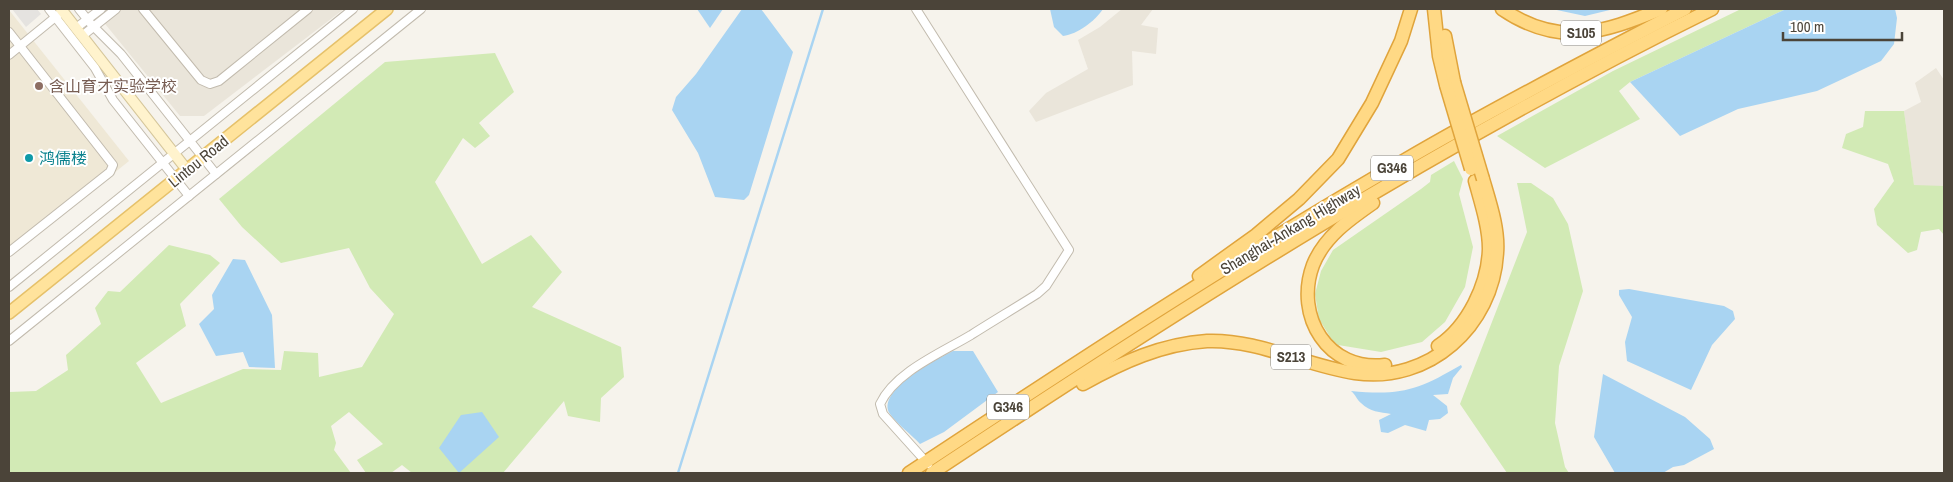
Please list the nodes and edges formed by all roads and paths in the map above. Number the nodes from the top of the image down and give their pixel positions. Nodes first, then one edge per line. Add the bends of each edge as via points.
1 (49, 9) edge
2 (79, 9) edge
3 (101, 9) edge
4 (116, 9) edge
5 (143, 9) edge
6 (308, 9) edge
7 (353, 9) edge
8 (387, 9) edge
9 (421, 9) edge
10 (916, 9) edge
11 (1411, 9) edge
12 (1434, 9) edge
13 (1442, 9) edge
14 (1502, 9) edge
15 (1661, 9) edge
16 (1685, 9) edge
17 (1712, 9) edge
18 (62, 10) edge
19 (88, 19) junction
20 (94, 26) junction
21 (9, 32) edge
22 (79, 32) junction
23 (20, 46) junction
24 (9, 55) edge
25 (1450, 84) junction
26 (190, 140) junction
27 (1451, 148) junction
28 (174, 153) junction
29 (203, 157) junction
30 (162, 163) junction
31 (187, 170) junction
32 (216, 174) junction
33 (175, 179) junction
34 (1479, 180) junction
35 (189, 196) junction
36 (9, 252) edge
37 (9, 287) edge
38 (9, 313) edge
39 (9, 341) edge
40 (1108, 342) junction
41 (968, 450) junction
42 (932, 470) edge
43 (909, 473) edge

1 - 30 street
2 - 19 street
3 - 19 street
4 - 20 street
5 - 6 street via 201,80 210,84 219,81
7 - 26 street
8 - 29 main road, Lintou Road
9 - 32 street
10 - 42 street via 1069,250 1046,286 1037,294 921,362 885,394 880,404 883,414
11 - 40 highway via 1372,103 1338,159 1299,199 1256,235
12 - 25 highway via 1439,56
13 - 25 highway
14 - 15 highway, S105 via 1520,21 1552,32 1589,33
16 - 40 highway, Shanghai-Ankang Highway / G346 via 1404,160
17 - 27 highway, G346 via 1637,46
18 - 22 main road
18 - 23 street
19 - 20 street
19 - 22 street
20 - 22 street
20 - 26 street via 121,54
21 - 23 street
22 - 28 main road
23 - 24 street
23 - 36 street via 113,165 110,172
25 - 34 highway, S213, bridge
26 - 28 street
26 - 29 street
27 - 34 highway via 1346,222 1314,264 1308,287 1308,309 1317,332 1338,355 1359,364 1397,363 1421,356 1441,344 1458,327 1476,302 1489,249
27 - 41 highway, G346 via 1251,266
28 - 30 street
28 - 31 main road
29 - 31 main road, Lintou Road
29 - 32 street
30 - 33 street
30 - 37 street
31 - 33 main road, Lintou Road
32 - 35 street
33 - 35 street
33 - 38 main road, Lintou Road
34 - 41 highway, S213 via 1494,221 1497,253 1492,283 1482,310 1467,332 1447,350 1425,362 1401,371 1357,373 1319,366 1252,346 1209,341 1168,346 1097,376
35 - 39 street
40 - 42 highway, Shanghai-Ankang Highway / G346
41 - 42 highway, Shanghai-Ankang Highway / G346
42 - 43 highway, Shanghai-Ankang Highway / G346

